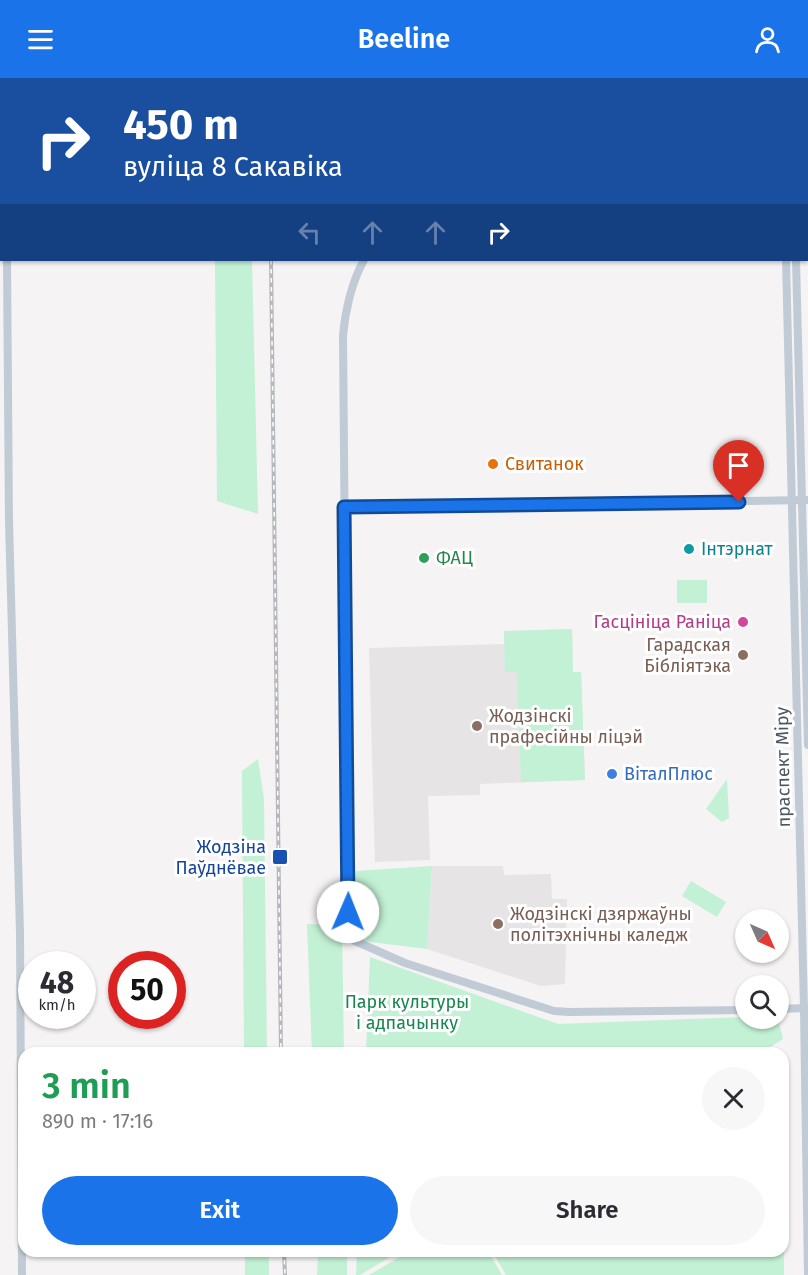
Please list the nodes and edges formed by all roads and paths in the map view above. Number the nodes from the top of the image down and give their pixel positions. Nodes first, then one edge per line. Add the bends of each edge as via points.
1 (7, 261) edge
2 (363, 261) edge
3 (786, 261) edge
4 (796, 261) edge
5 (789, 348) junction
6 (799, 348) junction
7 (805, 500) edge
8 (792, 501) junction
9 (344, 507) junction
10 (806, 652) junction
11 (796, 653) junction
12 (808, 745) edge
13 (804, 806) edge
14 (789, 1009) edge
15 (807, 1009) edge
16 (735, 1010) edge
17 (21, 1047) edge
18 (807, 1192) edge
19 (22, 1257) edge
20 (22, 1275) edge
21 (808, 1275) edge

1 - 17 main road
2 - 9 main road via 344,324
3 - 5 main road, праспект Міру
4 - 6 main road, праспект Міру
5 - 6 main road
5 - 8 main road, праспект Міру
6 - 7 main road, праспект Міру
7 - 8 main road
7 - 10 main road, праспект Міру
8 - 9 main road
8 - 11 main road, праспект Міру
9 - 16 main road via 349,930 355,941 405,963 554,1011
10 - 11 main road
10 - 12 main road, праспект Міру
11 - 13 main road, праспект Міру
13 - 15 main road, праспект Міру
14 - 15 main road
15 - 18 main road, праспект Міру
18 - 21 main road, праспект Міру
19 - 20 main road

